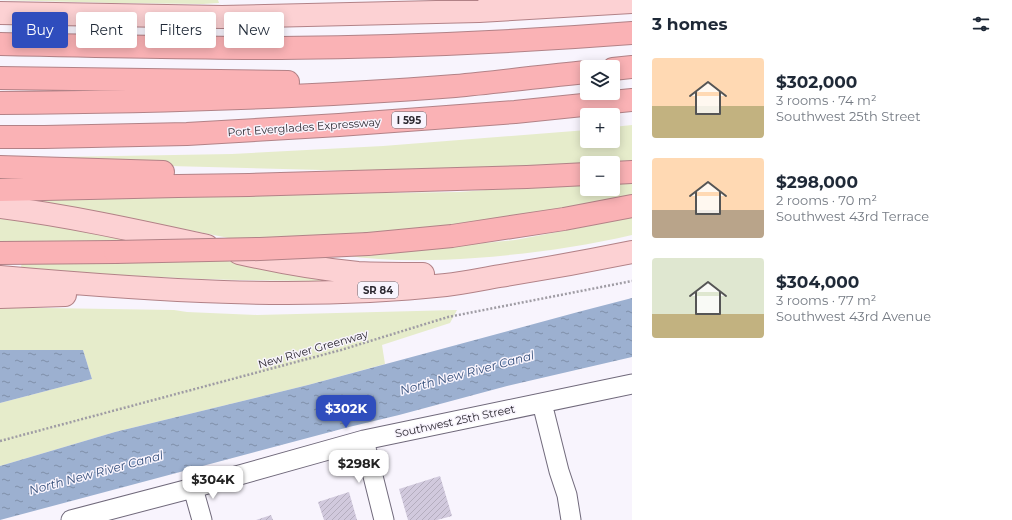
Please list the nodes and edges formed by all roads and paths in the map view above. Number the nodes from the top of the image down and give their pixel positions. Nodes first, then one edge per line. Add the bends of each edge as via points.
1 (583, 0) edge
2 (632, 2) edge
3 (0, 13) edge
4 (632, 33) edge
5 (0, 44) edge
6 (632, 67) edge
7 (620, 68) edge
8 (580, 71) edge
9 (580, 72) edge
10 (0, 78) edge
11 (632, 100) edge
12 (0, 103) edge
13 (0, 137) edge
14 (0, 168) edge
15 (620, 172) edge
16 (632, 172) edge
17 (580, 174) edge
18 (380, 181) junction
19 (0, 190) edge
20 (632, 206) edge
21 (0, 207) edge
22 (632, 252) edge
23 (0, 253) edge
24 (568, 265) junction
25 (0, 277) edge
26 (632, 281) edge
27 (187, 291) junction
28 (0, 297) edge
29 (632, 384) edge
30 (542, 403) junction
31 (364, 440) junction
32 (0, 441) edge
33 (194, 488) junction
34 (71, 520) edge
35 (202, 520) edge
36 (384, 520) edge
37 (571, 520) edge

1 - 2 main road
2 - 3 main road via 479,11 222,17
4 - 5 highway via 490,42 265,48
6 - 7 highway
8 - 10 highway via 370,82
9 - 12 highway via 456,86 388,90 112,102
11 - 13 highway, Port Everglades Expressway / I 595 via 515,112 278,129 187,134
14 - 18 highway via 247,174
15 - 16 highway
17 - 18 highway
18 - 19 highway
20 - 23 highway, bridge via 459,235 368,244 260,249
21 - 24 main road via 114,225 317,268 396,274
22 - 24 main road, SR 84
24 - 27 main road, SR 84 via 448,285 390,290 277,293
25 - 27 main road, SR 84
26 - 32 path, New River Greenway via 448,317 342,350
27 - 28 main road
29 - 30 street, Southwest 25th Street
30 - 31 street, Southwest 25th Street
30 - 37 street via 567,495
31 - 33 street, Southwest 25th Street
31 - 36 street
33 - 34 street, Southwest 25th Street
33 - 35 street

